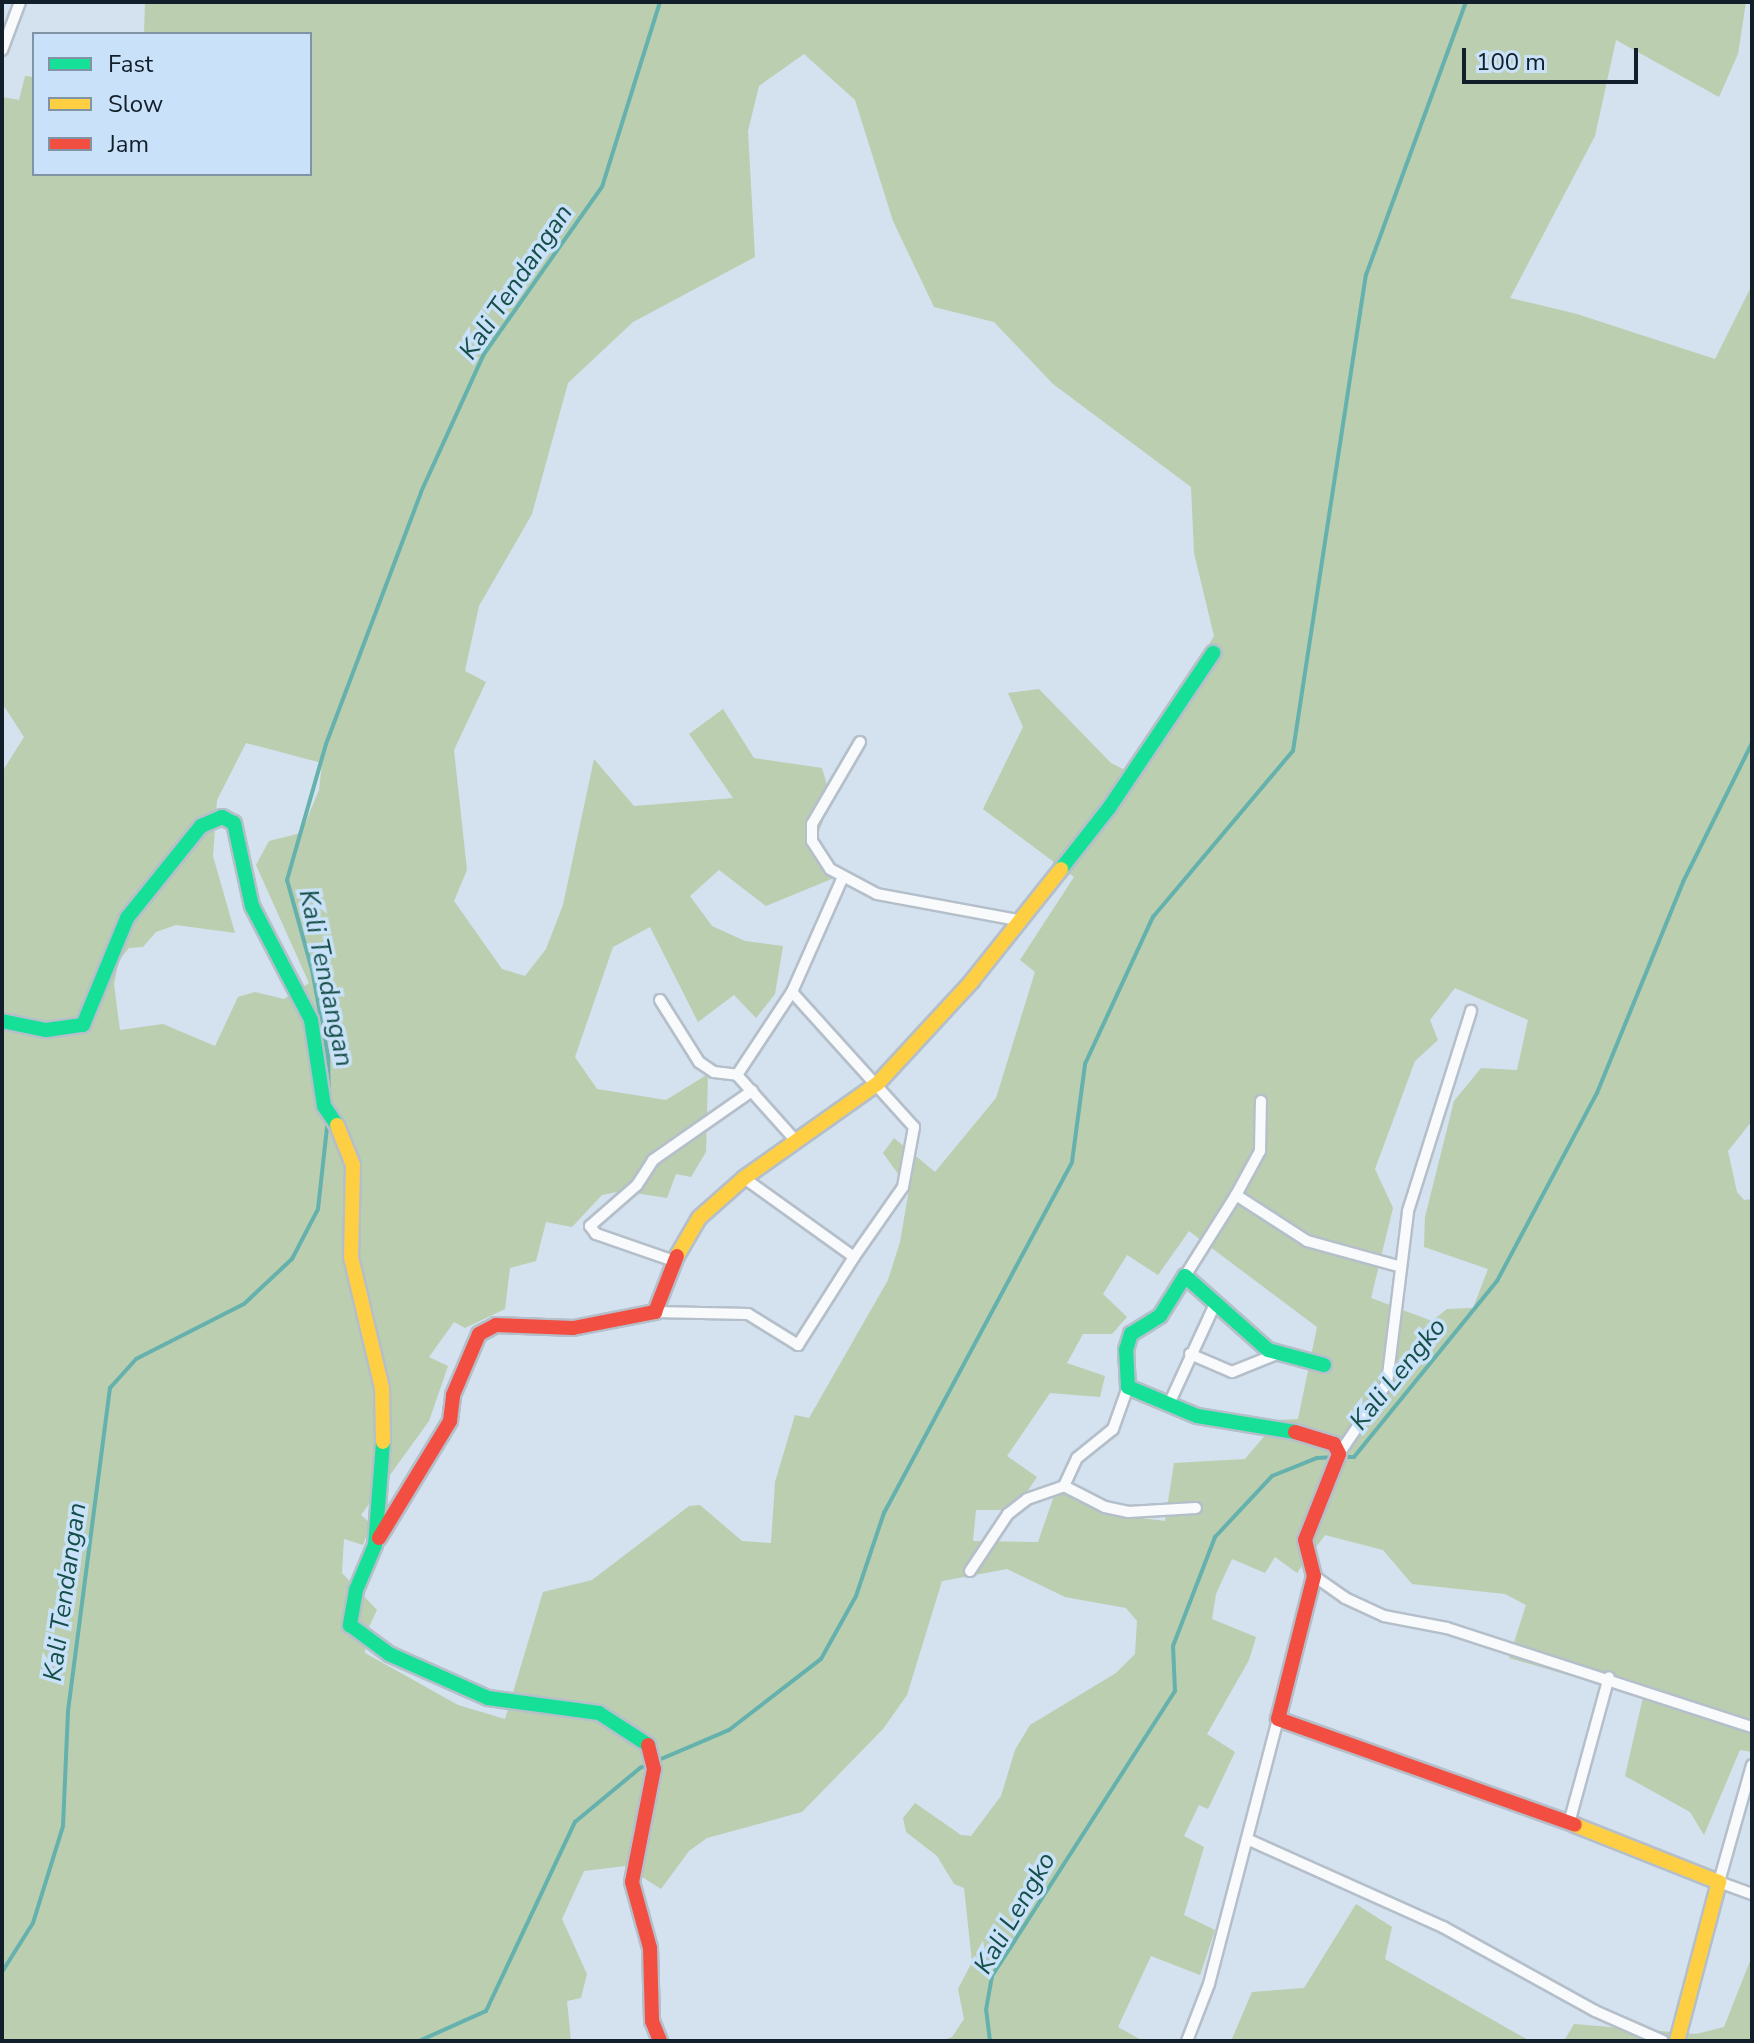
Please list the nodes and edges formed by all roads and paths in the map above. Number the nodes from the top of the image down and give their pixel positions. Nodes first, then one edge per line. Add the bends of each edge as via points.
1 (20, 2) edge
2 (2, 50) edge
3 (1213, 653) dead end
4 (860, 742) dead end
5 (842, 879) junction
6 (1017, 920) junction
7 (792, 992) junction
8 (660, 1000) dead end
9 (1471, 1011) dead end
10 (2, 1021) edge
11 (737, 1075) junction
12 (878, 1083) junction
13 (752, 1091) junction
14 (1261, 1101) dead end
15 (796, 1141) junction
16 (744, 1178) junction
17 (1236, 1195) junction
18 (854, 1257) junction
19 (674, 1261) junction
20 (1398, 1266) junction
21 (1185, 1276) junction
22 (1214, 1306) junction
23 (655, 1312) junction
24 (1190, 1354) junction
25 (1277, 1354) junction
26 (1324, 1365) dead end
27 (1128, 1387) junction
28 (1169, 1404) junction
29 (1339, 1457) junction
30 (1064, 1486) junction
31 (1196, 1508) dead end
32 (375, 1545) junction
33 (970, 1571) dead end
34 (1314, 1576) junction
35 (1609, 1677) junction
36 (1278, 1719) junction
37 (1752, 1727) edge
38 (1752, 1765) edge
39 (1569, 1823) junction
40 (1247, 1839) junction
41 (1719, 1882) junction
42 (1752, 1894) edge
43 (660, 2041) edge
44 (1187, 2041) edge
45 (1663, 2041) edge
46 (1677, 2041) edge

1 - 2 street
3 - 6 street via 1109,808
4 - 5 street via 812,824 817,853
5 - 6 street via 908,902
5 - 7 street
6 - 12 street via 972,981
7 - 11 street
7 - 12 street
8 - 11 street via 699,1062 714,1072
9 - 20 street via 1408,1211
10 - 32 street via 46,1030 83,1025 108,953 127,918 201,826 215,818 234,823 252,906 311,1020 328,1110 353,1165 351,1257 382,1388 384,1479
11 - 13 street
12 - 15 street
12 - 18 street via 915,1134 903,1187
13 - 15 street
13 - 19 street via 653,1160 637,1185 590,1226 596,1234
14 - 17 street via 1260,1151
15 - 16 street
16 - 18 street
16 - 19 street via 699,1218
17 - 20 street via 1307,1241
17 - 21 street
18 - 23 street via 795,1347 748,1314
19 - 23 street
20 - 29 street via 1387,1383
21 - 22 street
21 - 27 street via 1160,1316 1140,1325 1128,1339
22 - 24 street
22 - 25 street
23 - 32 street via 573,1328 487,1327 467,1355 450,1421
24 - 25 street via 1232,1372
24 - 28 street
25 - 26 street
27 - 28 street
27 - 30 street via 1113,1429 1077,1458
28 - 29 street via 1215,1421 1316,1435 1334,1444
29 - 34 street via 1305,1540
30 - 31 street via 1105,1507 1128,1512
30 - 33 street via 1027,1499 1008,1514
32 - 43 street via 350,1616 350,1625 363,1640 488,1698 599,1713 647,1742 652,1762 632,1882 650,1948 652,2021
34 - 35 street via 1384,1616 1447,1628
34 - 36 street
35 - 37 street
35 - 39 street
36 - 39 street
36 - 40 street
38 - 41 street
39 - 41 street
40 - 44 street via 1209,1984
40 - 45 street via 1443,1927 1595,2011
41 - 42 street
41 - 46 street

